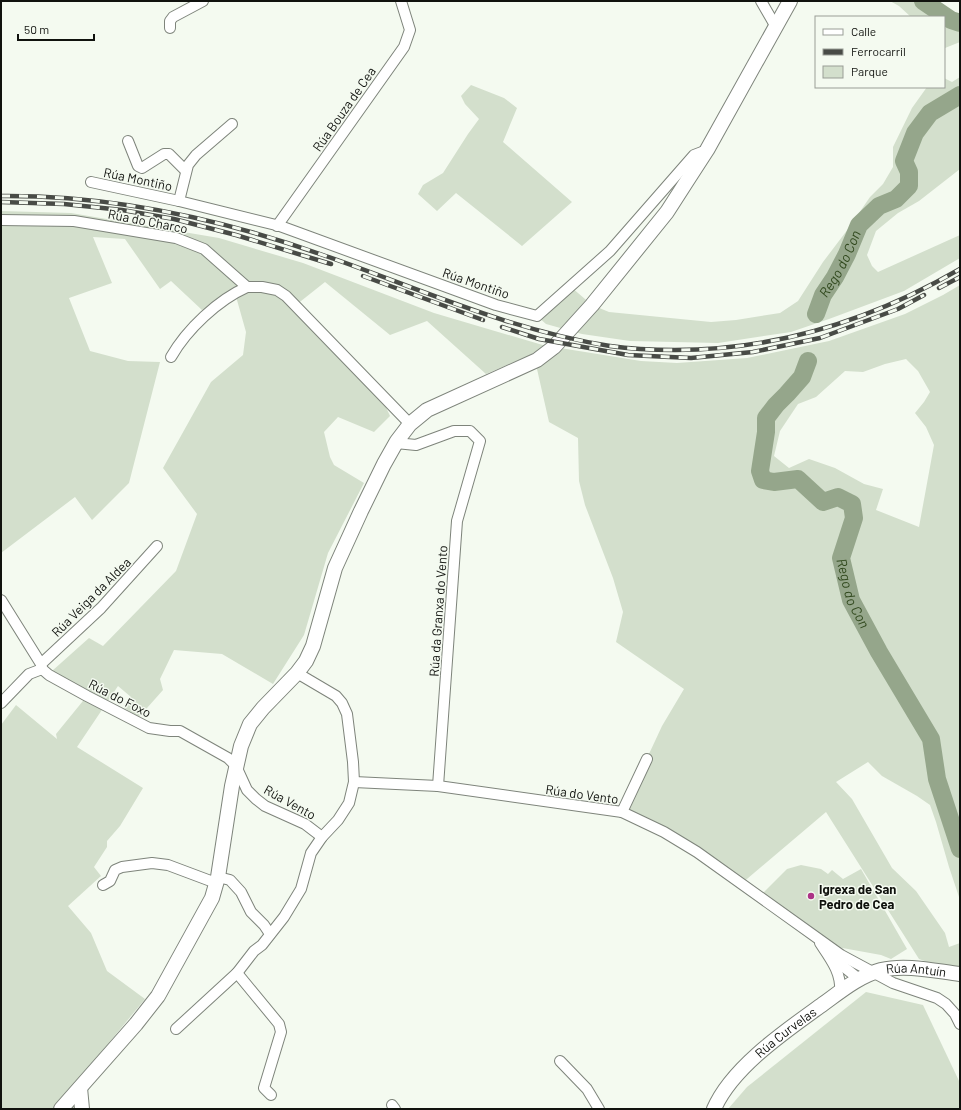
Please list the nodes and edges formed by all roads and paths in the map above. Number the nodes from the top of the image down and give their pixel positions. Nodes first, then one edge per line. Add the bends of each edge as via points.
1 (203, 1) edge
2 (401, 1) edge
3 (761, 1) edge
4 (790, 1) edge
5 (776, 27) junction
6 (170, 28) dead end
7 (232, 124) dead end
8 (128, 141) dead end
9 (707, 150) junction
10 (186, 171) junction
11 (91, 182) dead end
12 (179, 201) junction
13 (1, 220) edge
14 (277, 226) junction
15 (247, 286) junction
16 (172, 357) dead end
17 (410, 424) junction
18 (396, 443) junction
19 (157, 546) dead end
20 (1, 600) edge
21 (42, 666) junction
22 (297, 673) junction
23 (1, 703) edge
24 (647, 759) dead end
25 (236, 766) junction
26 (354, 782) junction
27 (438, 786) junction
28 (622, 812) junction
29 (322, 837) junction
30 (217, 880) junction
31 (103, 885) dead end
32 (270, 934) junction
33 (818, 940) junction
34 (827, 954) junction
35 (872, 972) junction
36 (237, 974) junction
37 (960, 974) edge
38 (859, 979) junction
39 (840, 992) junction
40 (960, 1024) edge
41 (176, 1029) dead end
42 (560, 1061) dead end
43 (80, 1088) junction
44 (271, 1095) dead end
45 (61, 1109) edge
46 (82, 1109) edge
47 (599, 1109) edge
48 (714, 1109) edge

1 - 6 street via 173,16
2 - 14 street, Rúa Bouza de Cea via 410,30 404,48
3 - 5 street
4 - 5 main road
5 - 9 main road
7 - 10 street, Rúa Montiño via 196,155
8 - 10 street, Rúa Montiño via 138,166 142,168 164,154 169,154
9 - 14 street, Rúa Montiño via 694,155 610,251 537,316 496,305
9 - 17 main road via 667,212 554,347 537,360 427,410
10 - 12 street, Rúa Montiño
11 - 12 street, Rúa Montiño
12 - 14 street, Rúa Montiño
13 - 15 street, Rúa do Charco via 74,221 176,238 204,249
15 - 16 street via 214,308 180,342
15 - 17 street via 277,290 286,296
17 - 18 main road
18 - 22 main road via 347,540 335,568 312,646 306,661
18 - 27 street, Rúa da Granxa do Vento via 416,445 454,431 470,430 480,441 457,521
19 - 21 street, Rúa Veiga da Aldea via 101,608
20 - 21 street
21 - 23 street via 29,674
21 - 25 street, Rúa do Foxo via 49,675 149,728 180,731 228,758
22 - 25 main road via 250,724
22 - 26 street via 336,696 342,703 347,714
24 - 28 street
25 - 29 street, Rúa Vento via 247,790 256,799 278,813 305,824
25 - 30 main road
26 - 27 street, Rúa do Vento
26 - 29 street via 349,803
27 - 28 street, Rúa do Vento
28 - 33 street, Rúa do Vento via 664,832 697,852
29 - 32 street via 310,853 301,889
30 - 31 street via 168,865 152,863 115,870 110,881
30 - 32 street via 230,880 241,892 251,912
30 - 43 main road via 212,898 158,996
32 - 36 street
33 - 34 street, Rúa do Vento
33 - 35 street, Rúa do Vento
34 - 38 street, Rúa do Vento
34 - 39 street, Rúa do Vento via 840,977
35 - 37 main road, Rúa Antuín via 914,968
35 - 38 main road, Rúa Curvelas
35 - 40 street, Rúa do Vento via 893,983 937,998 955,1014
36 - 41 street
36 - 44 street via 279,1024 281,1032 264,1088
38 - 39 main road, Rúa Curvelas
39 - 48 main road, Rúa Curvelas via 791,1027 744,1068 725,1090
42 - 47 street via 587,1089
43 - 45 main road
43 - 46 main road

